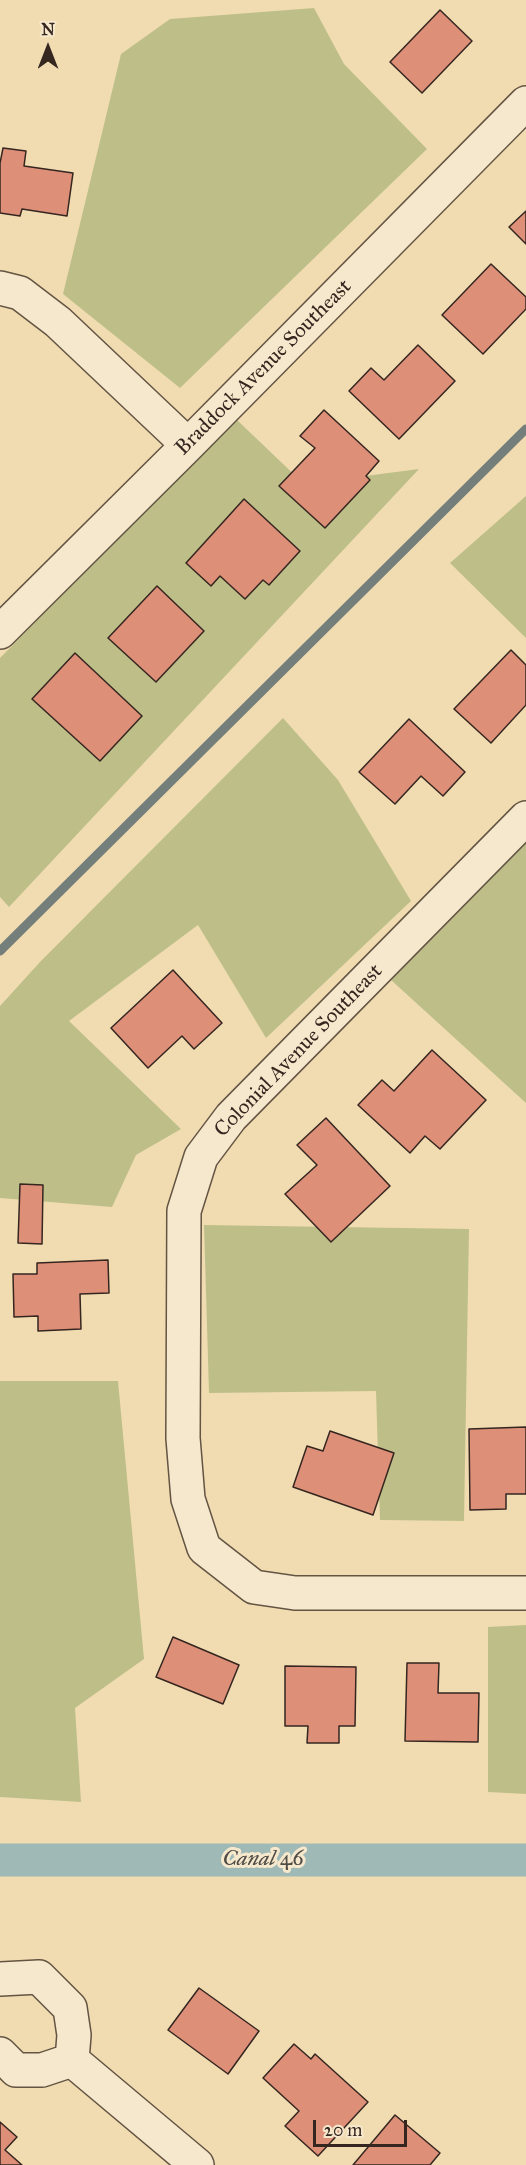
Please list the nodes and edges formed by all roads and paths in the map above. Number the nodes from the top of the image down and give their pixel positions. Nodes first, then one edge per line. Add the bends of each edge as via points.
1 (526, 103) edge
2 (0, 288) edge
3 (188, 445) junction
4 (0, 632) edge
5 (526, 818) edge
6 (526, 1593) edge
7 (0, 1979) edge
8 (0, 2054) edge
9 (72, 2060) junction
10 (197, 2165) edge

1 - 3 street, Braddock Avenue Southeast
2 - 3 street via 20,293 58,322
3 - 4 street, Braddock Avenue Southeast
5 - 6 street, Colonial Avenue Southeast via 231,1117 201,1156 184,1211 183,1438 188,1499 204,1548 254,1587 295,1593
7 - 9 street via 39,1977 70,2008
8 - 9 street via 16,2070 42,2070
9 - 10 street

